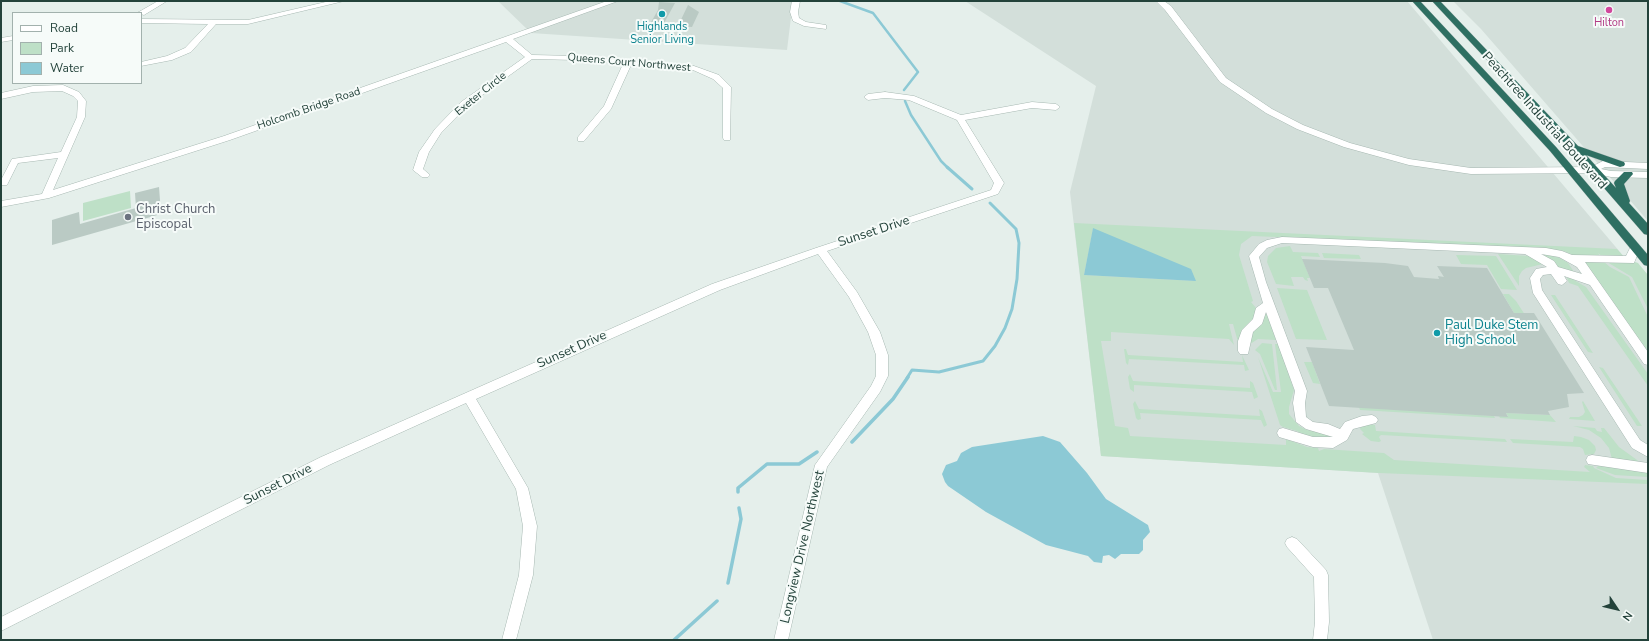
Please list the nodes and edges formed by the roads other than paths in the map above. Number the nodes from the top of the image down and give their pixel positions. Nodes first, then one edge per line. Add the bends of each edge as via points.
1 (163, 1) edge
2 (340, 1) edge
3 (614, 1) edge
4 (796, 1) edge
5 (1160, 1) edge
6 (1416, 1) edge
7 (1436, 1) edge
8 (332, 2) edge
9 (142, 12) edge
10 (142, 21) edge
11 (214, 22) junction
12 (823, 27) dead end
13 (12, 38) edge
14 (506, 38) junction
15 (1, 40) edge
16 (530, 57) junction
17 (628, 62) junction
18 (142, 64) edge
19 (70, 84) edge
20 (63, 88) junction
21 (1, 96) edge
22 (868, 97) dead end
23 (1056, 107) dead end
24 (960, 118) junction
25 (728, 138) dead end
26 (581, 139) dead end
27 (1574, 148) junction
28 (64, 154) junction
29 (1620, 164) junction
30 (1648, 166) edge
31 (1593, 170) junction
32 (1571, 171) junction
33 (1628, 174) junction
34 (1648, 175) edge
35 (424, 176) dead end
36 (4, 183) dead end
37 (46, 196) junction
38 (1, 204) edge
39 (1626, 206) junction
40 (1648, 231) edge
41 (1636, 248) junction
42 (820, 250) junction
43 (1527, 251) junction
44 (1572, 258) junction
45 (1648, 262) edge
46 (1555, 271) junction
47 (1562, 280) dead end
48 (1593, 282) junction
49 (1269, 304) junction
50 (1244, 352) dead end
51 (1648, 361) edge
52 (469, 397) junction
53 (1372, 420) dead end
54 (1283, 433) dead end
55 (1343, 436) junction
56 (1648, 452) edge
57 (1592, 460) dead end
58 (1648, 468) edge
59 (1292, 543) dead end
60 (1, 624) edge
61 (509, 640) edge
62 (781, 640) edge
63 (1320, 640) edge

1 - 9 street
2 - 8 street
3 - 14 street, Holcomb Bridge Road
4 - 12 street via 796,19 804,24
5 - 32 street via 1223,80 1262,107 1300,127 1347,146 1409,162 1471,171
6 - 32 highway, Peachtree Industrial Boulevard
7 - 27 highway, Peachtree Industrial Boulevard
8 - 11 street via 253,21
10 - 11 street
11 - 18 street via 188,50 169,58
13 - 15 street
14 - 16 street
14 - 37 street, Holcomb Bridge Road via 227,138
16 - 17 street, Queens Court Northwest
16 - 35 street, Exeter Circle via 464,104 438,130 424,152 418,170
17 - 25 street, Queens Court Northwest via 694,68 716,77 727,87
17 - 26 street via 608,107
19 - 20 street
20 - 21 street via 33,89
20 - 28 street via 76,94 82,101 81,117
22 - 24 street via 885,95 911,98
23 - 24 street via 1032,105
24 - 42 street, Sunset Drive via 999,183 995,192
27 - 29 highway
27 - 31 highway, Peachtree Industrial Boulevard
28 - 36 street via 15,161
28 - 37 street
29 - 30 street
29 - 31 street via 1603,164
31 - 32 street
31 - 33 street
31 - 39 highway, Peachtree Industrial Boulevard
32 - 41 highway, Peachtree Industrial Boulevard
33 - 34 street
33 - 39 highway via 1619,183
37 - 38 street, Holcomb Bridge Road
39 - 40 highway, Peachtree Industrial Boulevard
41 - 44 street via 1630,260
41 - 45 highway, Peachtree Industrial Boulevard
42 - 52 street, Sunset Drive via 716,287
42 - 62 street, Longview Drive Northwest via 853,295 874,332 882,355 882,376 876,389 821,465
43 - 44 street via 1562,254
43 - 46 street via 1544,260
43 - 49 street via 1282,240 1271,242 1254,256 1260,282
44 - 48 street via 1580,264
46 - 47 street
46 - 48 street via 1570,273
46 - 56 street via 1540,272 1535,278 1537,290 1636,444
48 - 51 street
49 - 50 street via 1260,311 1258,320 1248,330
49 - 55 street via 1301,391 1300,419 1310,426 1328,429
52 - 60 street, Sunset Drive via 326,460
52 - 61 street via 522,488 530,526 526,576
53 - 55 street via 1349,425
54 - 55 street via 1313,442 1333,444
57 - 58 street
59 - 63 street via 1321,574

